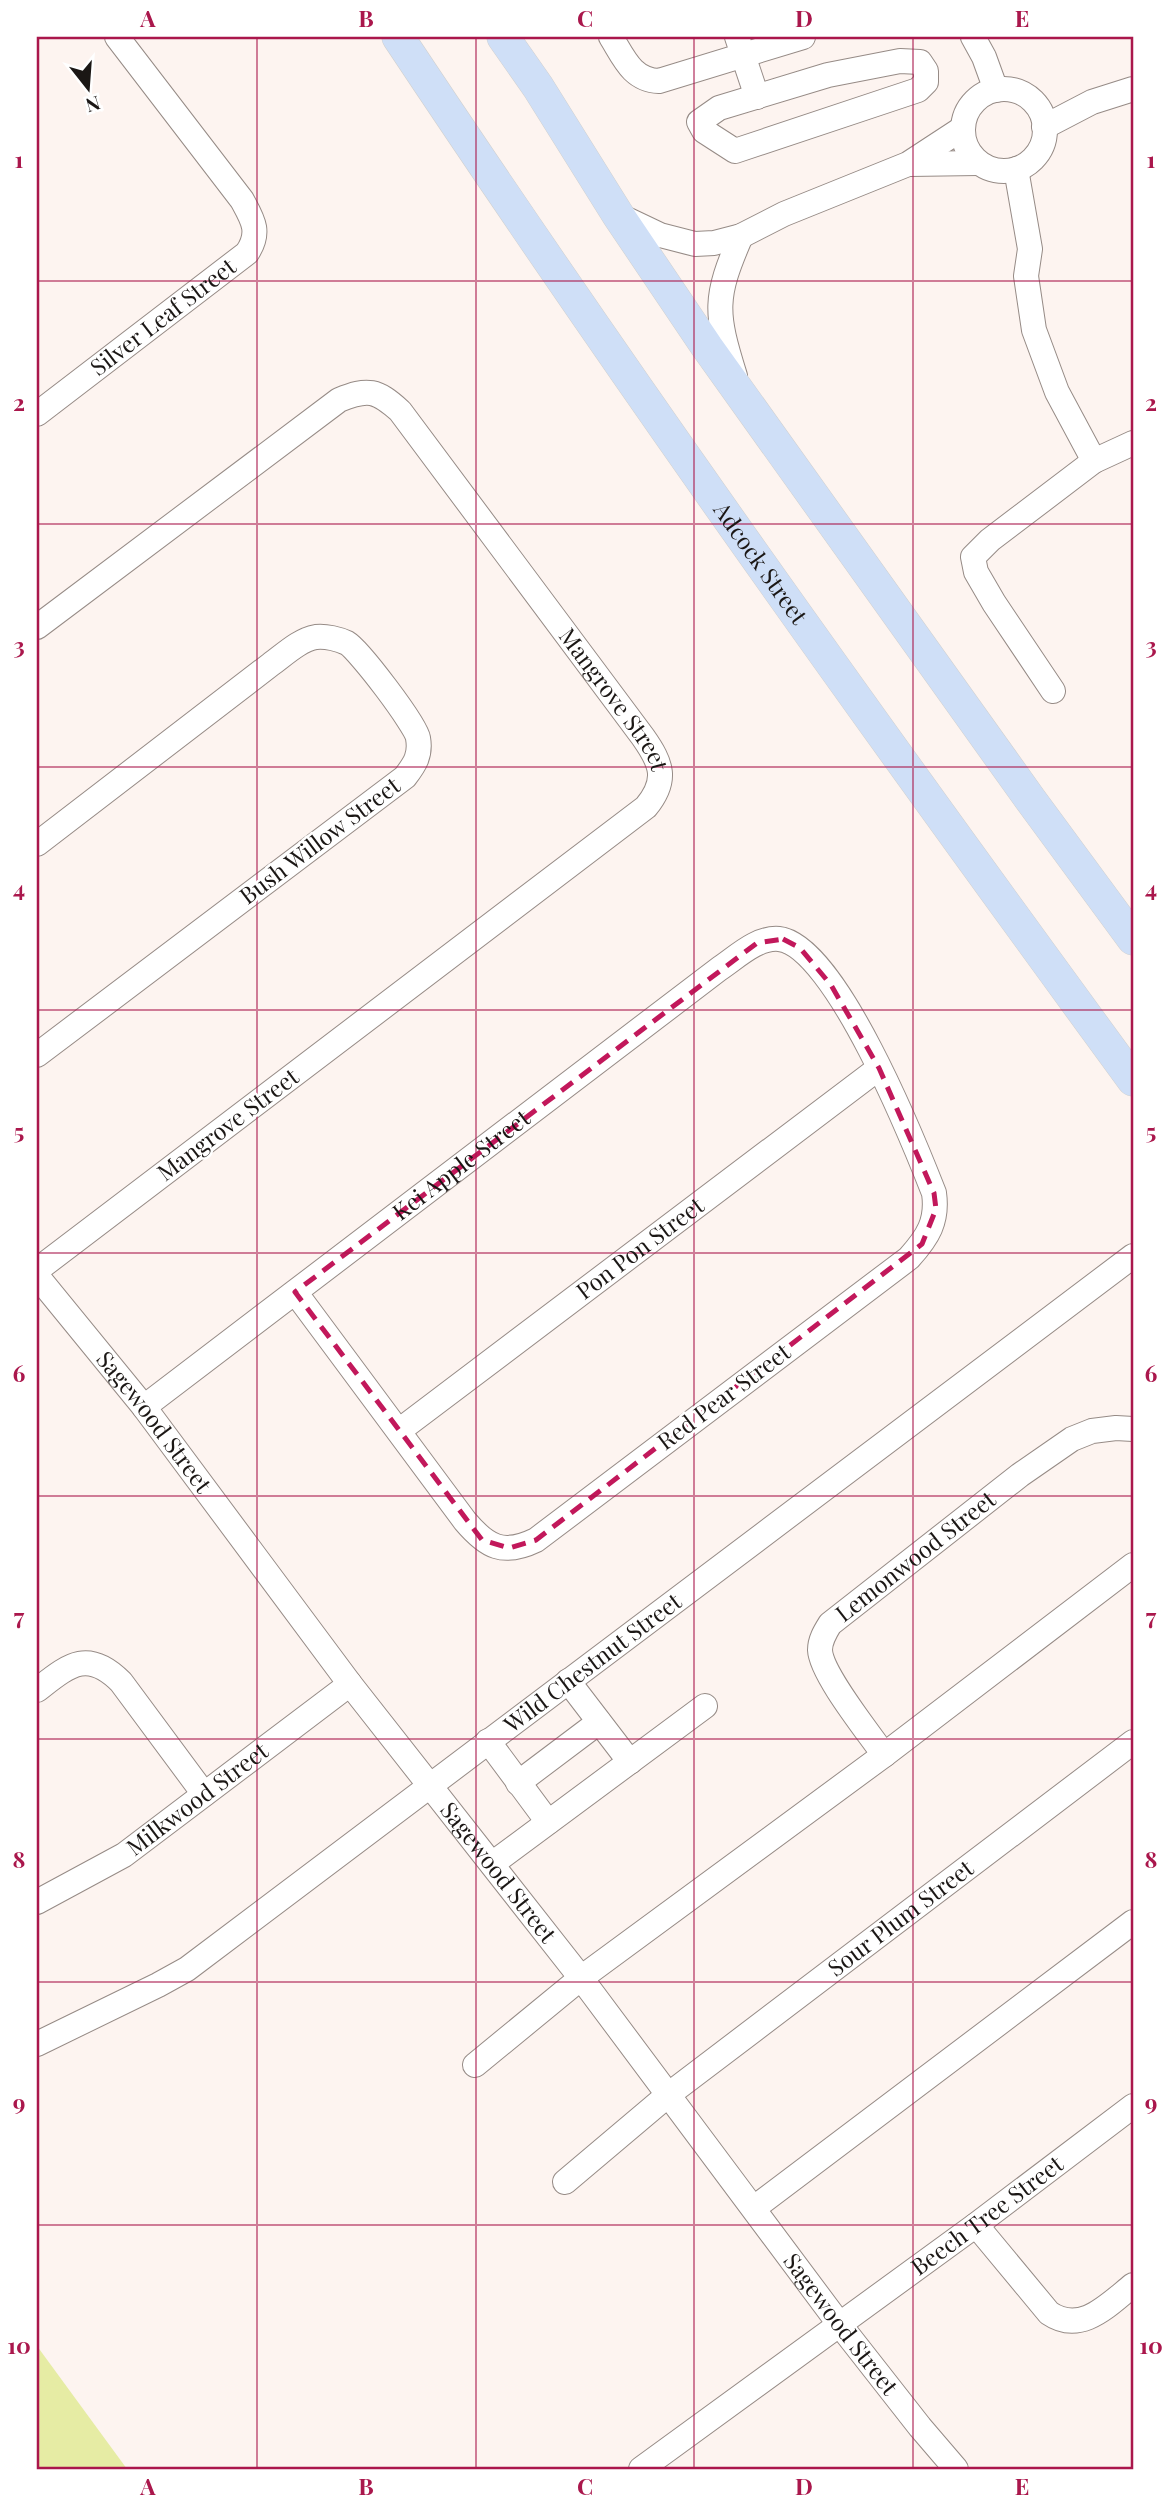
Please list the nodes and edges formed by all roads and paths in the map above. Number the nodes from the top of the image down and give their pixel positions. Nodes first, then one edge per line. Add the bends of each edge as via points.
1 (117, 37) edge
2 (398, 37) edge
3 (503, 37) edge
4 (611, 37) edge
5 (803, 37) edge
6 (973, 37) edge
7 (740, 46) edge
8 (1133, 89) edge
9 (996, 90) junction
10 (757, 97) junction
11 (1033, 102) junction
12 (1092, 102) junction
13 (1044, 127) junction
14 (963, 128) junction
15 (978, 163) junction
16 (908, 164) junction
17 (1016, 169) junction
18 (618, 215) junction
19 (741, 236) junction
20 (740, 393) junction
21 (37, 414) edge
22 (1133, 443) edge
23 (1094, 461) junction
24 (37, 627) edge
25 (1053, 691) dead end
26 (37, 844) edge
27 (783, 939) joint
28 (1133, 939) edge
29 (37, 1055) edge
30 (879, 1068) junction
31 (1133, 1080) edge
32 (1133, 1256) edge
33 (37, 1270) edge
34 (37, 1276) edge
35 (295, 1292) junction
36 (145, 1407) junction
37 (1133, 1429) edge
38 (400, 1430) junction
39 (1133, 1565) edge
40 (568, 1681) junction
41 (350, 1684) junction
42 (37, 1690) edge
43 (705, 1706) dead end
44 (599, 1722) junction
45 (488, 1741) junction
46 (1133, 1742) edge
47 (884, 1755) junction
48 (630, 1762) junction
49 (518, 1783) junction
50 (430, 1784) junction
51 (204, 1794) junction
52 (548, 1822) junction
53 (492, 1864) junction
54 (37, 1902) edge
55 (1133, 1922) edge
56 (581, 1978) junction
57 (37, 2044) edge
58 (475, 2065) dead end
59 (668, 2095) junction
60 (1133, 2106) edge
61 (565, 2182) dead end
62 (754, 2208) junction
63 (976, 2225) junction
64 (1133, 2285) edge
65 (840, 2325) junction
66 (641, 2469) edge
67 (956, 2469) edge

1 - 21 street, Silver Leaf Street via 242,200 253,220 254,243 247,253
2 - 31 main road, Adcock Street via 741,539
3 - 18 main road
4 - 7 street via 644,80 659,81
5 - 7 street
6 - 9 street
7 - 10 street
8 - 12 street
9 - 11 street via 1017,92
9 - 14 street via 973,104
10 - 10 street via 828,75 900,61 920,62 926,71 926,82 918,90 734,152 704,131 699,122 719,108
11 - 12 street
11 - 13 street
12 - 13 street
13 - 17 street via 1037,153
14 - 15 street via 969,153
14 - 16 street
15 - 16 street
15 - 17 street via 990,169
16 - 19 street
17 - 23 street via 1030,249 1026,276 1034,330 1057,392
18 - 19 street via 660,235 695,244
18 - 20 main road
19 - 20 street via 722,285 719,314
20 - 28 main road
22 - 23 street
23 - 25 street via 973,557 993,603
24 - 33 street, Mangrove Street via 339,400 365,391 375,393 400,411 643,737 661,769 655,796 646,807
26 - 29 street, Bush Willow Street via 270,665 316,637 349,644 418,735 417,761 405,777
27 - 30 street, Red Pear Street via 812,959 855,1021
27 - 35 street, Kei Apple Street via 757,943 719,969
30 - 38 street, Pon Pon Street
30 - 38 street, Red Pear Street via 934,1193 936,1209 922,1244 536,1540 509,1548 482,1540
32 - 40 street, Wild Chestnut Street
34 - 36 street, Sagewood Street
35 - 36 street, Kei Apple Street
35 - 38 street, Red Pear Street
36 - 41 street, Sagewood Street
37 - 47 street, Lemonwood Street via 1091,1431 1072,1439 830,1624 822,1637 822,1661
39 - 47 street
40 - 44 street
40 - 45 street, Wild Chestnut Street
41 - 50 street, Sagewood Street
41 - 51 street, Milkwood Street
42 - 51 street via 69,1666 95,1663 108,1669
43 - 48 street
44 - 48 street
44 - 49 street
45 - 49 street
45 - 50 street, Wild Chestnut Street
46 - 59 street, Sour Plum Street
47 - 56 street
48 - 52 street
49 - 52 street
50 - 53 street, Sagewood Street
50 - 57 street, Wild Chestnut Street via 187,1969
51 - 54 street, Milkwood Street via 124,1855
52 - 53 street
53 - 56 street, Sagewood Street
55 - 62 street
56 - 58 street
56 - 59 street, Sagewood Street
59 - 61 street, Sour Plum Street
59 - 62 street, Sagewood Street
60 - 63 street, Beech Tree Street
62 - 65 street, Sagewood Street
63 - 64 street via 1049,2313 1060,2320 1082,2320
63 - 65 street, Beech Tree Street
65 - 66 street, Beech Tree Street
65 - 67 street, Sagewood Street

